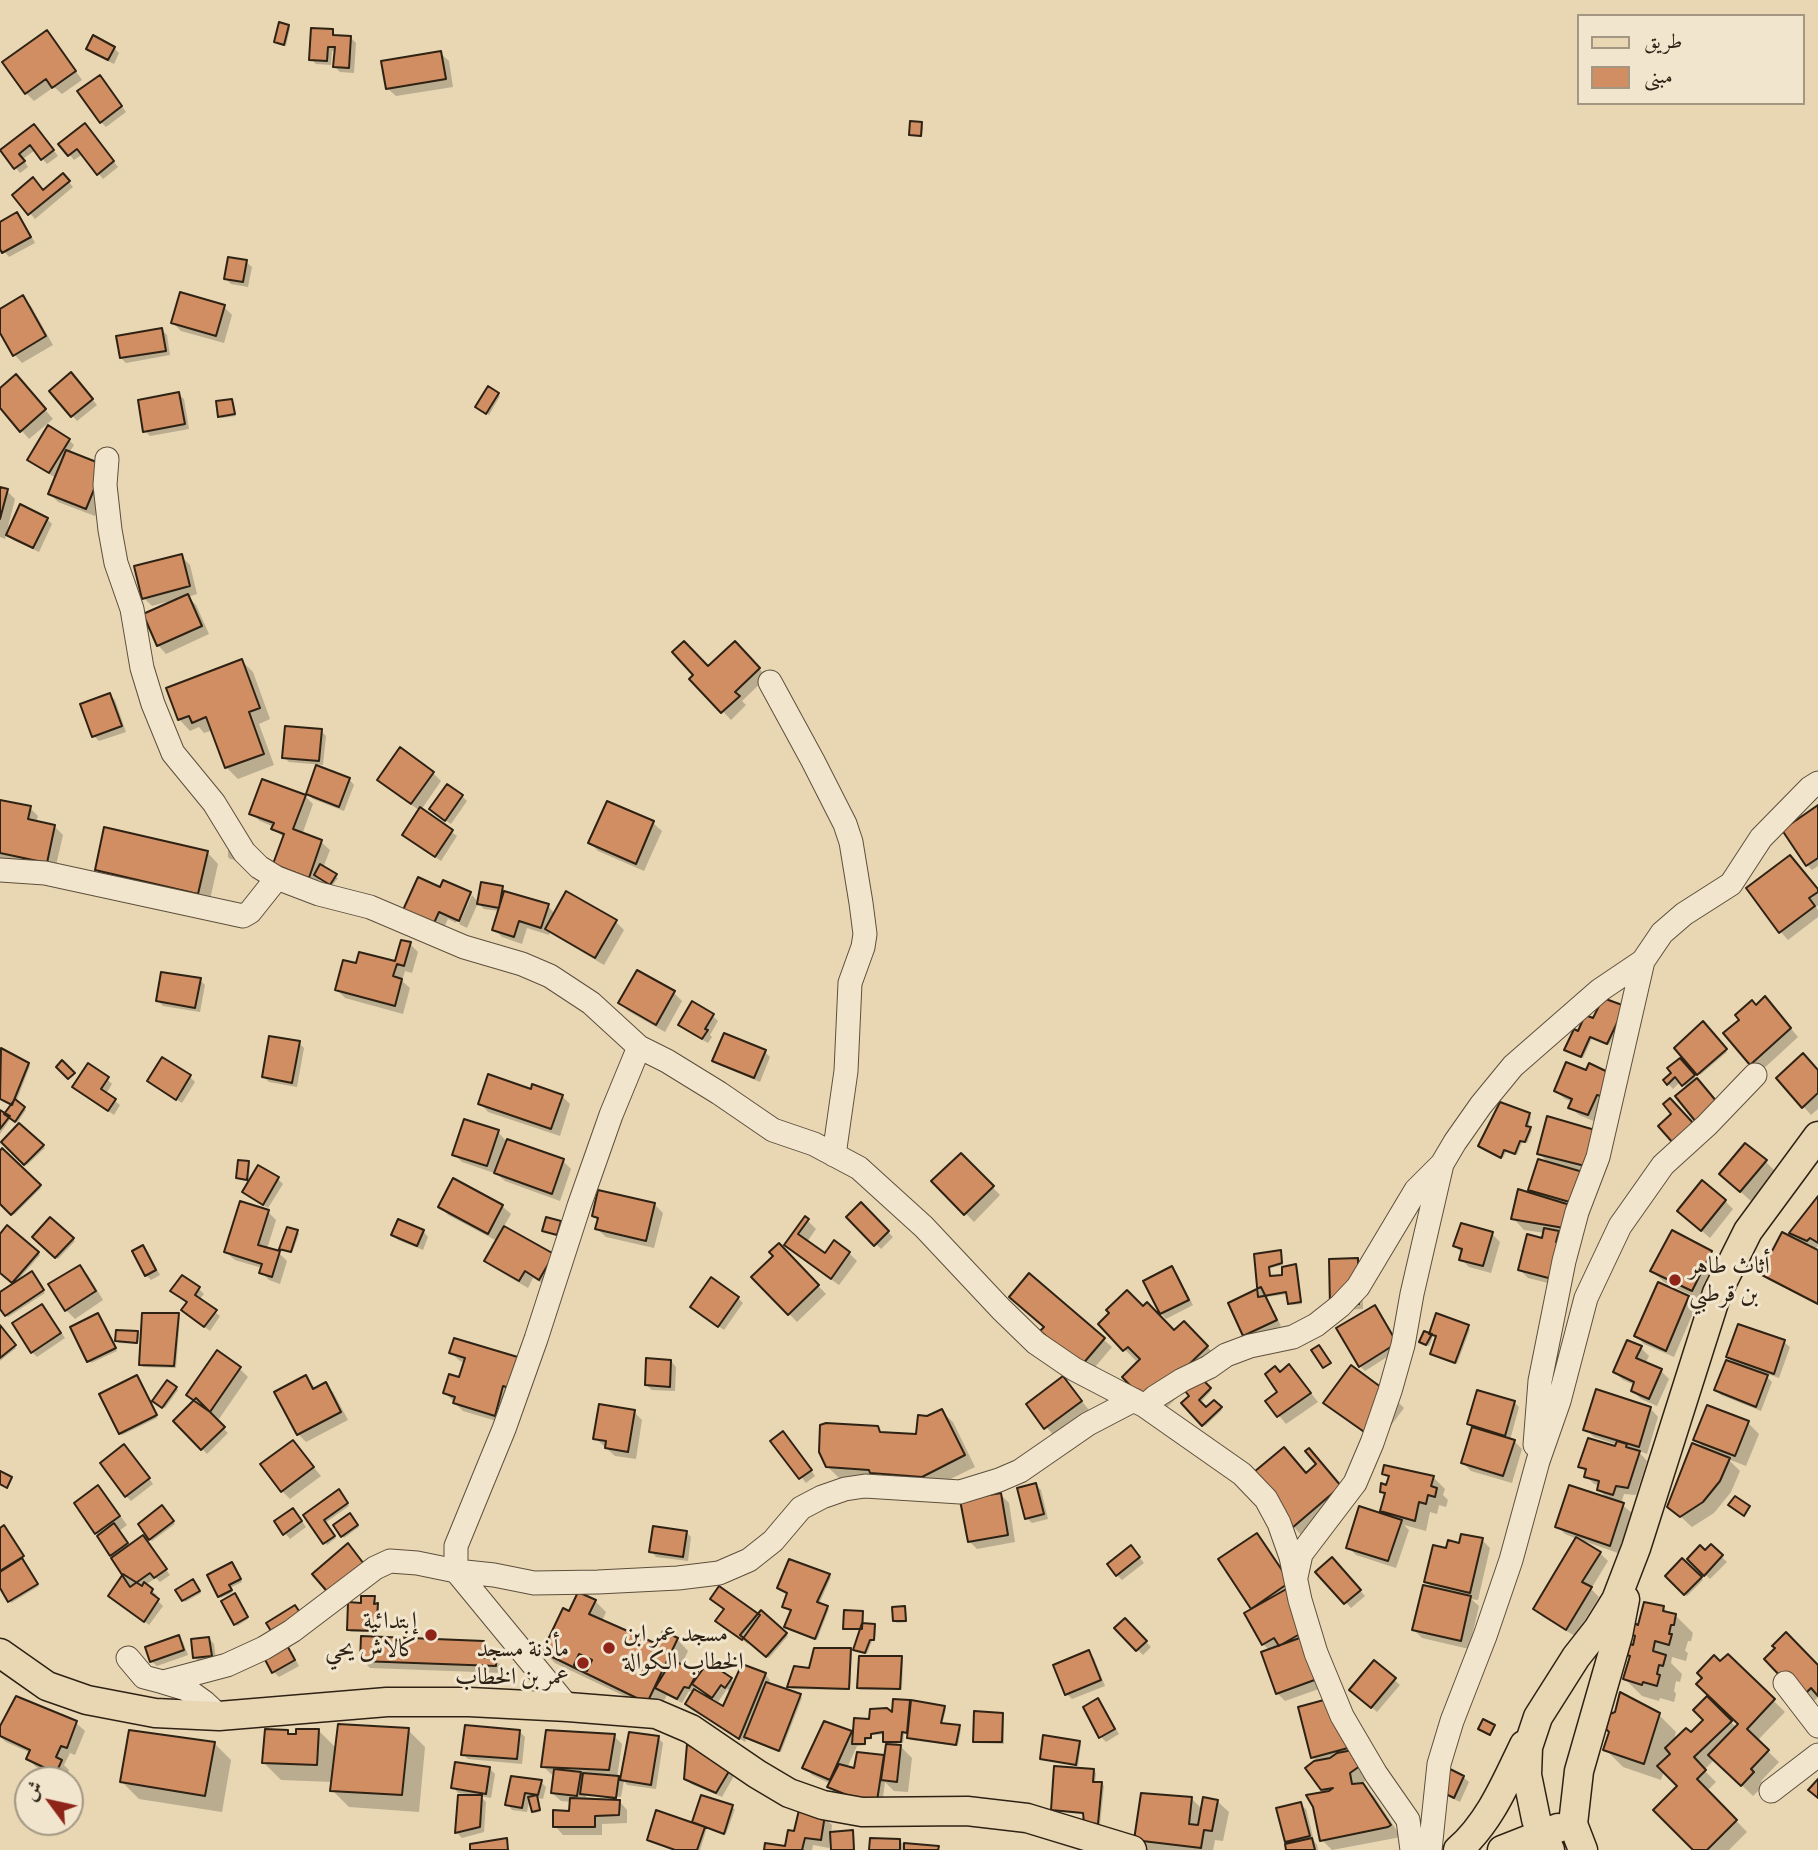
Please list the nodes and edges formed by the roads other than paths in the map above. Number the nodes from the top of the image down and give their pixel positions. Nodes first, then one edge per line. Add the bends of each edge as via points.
1 (107, 459) dead end
2 (770, 682) dead end
3 (1818, 783) edge
4 (0, 870) edge
5 (277, 878) junction
6 (1643, 961) junction
7 (639, 1047) junction
8 (1755, 1075) dead end
9 (1818, 1136) edge
10 (834, 1154) junction
11 (1442, 1164) junction
12 (1140, 1403) junction
13 (1532, 1486) junction
14 (1636, 1548) junction
15 (456, 1571) junction
16 (1296, 1579) junction
17 (0, 1653) edge
18 (128, 1658) dead end
19 (163, 1682) junction
20 (1785, 1683) dead end
21 (568, 1707) junction
22 (219, 1716) junction
23 (1538, 1717) junction
24 (1818, 1726) edge
25 (1818, 1755) edge
26 (1771, 1791) dead end
27 (1531, 1800) junction
28 (1492, 1808) junction
29 (1573, 1821) junction
30 (1546, 1843) edge
31 (1132, 1850) edge
32 (1412, 1850) edge
33 (1430, 1850) edge
34 (1458, 1850) edge
35 (1502, 1850) edge
36 (1583, 1850) edge

1 - 5 street via 105,485 116,563 132,608 153,704 173,753 214,803 244,852
2 - 10 street via 845,824 861,903 863,947 850,983 846,1071
3 - 6 street via 1761,838 1731,884 1662,933
4 - 5 street via 45,873 243,916
5 - 7 street via 370,907 464,947 550,976 592,1003
6 - 11 street via 1600,989 1513,1066
6 - 13 street via 1598,1157 1564,1261 1540,1381
7 - 10 street via 774,1130
7 - 15 street via 611,1115 504,1429 456,1546
8 - 13 street via 1663,1165 1620,1226 1586,1298
9 - 14 main road via 1748,1231 1717,1293
10 - 12 street via 859,1168 924,1227 1036,1343 1074,1369
11 - 12 street via 1416,1190 1358,1287 1316,1325 1293,1337 1226,1355
11 - 16 street via 1403,1345 1381,1417 1355,1483 1301,1554
12 - 15 street via 1088,1424 1020,1471 960,1492 865,1486 822,1497 801,1508 773,1541 749,1560 719,1573 534,1583
12 - 16 street via 1242,1474 1266,1499 1279,1523
13 - 33 street via 1507,1573 1439,1763
14 - 23 main road via 1616,1600
14 - 29 main road via 1618,1635 1581,1761
15 - 19 street via 390,1561 264,1648
15 - 21 street
16 - 32 street via 1316,1653 1342,1716 1408,1819
17 - 22 main road via 47,1686 88,1700 155,1713
18 - 19 street via 145,1677
19 - 22 street via 186,1689
20 - 24 street
21 - 22 main road via 387,1702
21 - 31 main road via 656,1714 691,1729 789,1793 823,1805 862,1812 967,1811 1027,1818
23 - 27 main road via 1528,1747
23 - 28 main road
25 - 26 street
27 - 28 main road via 1514,1798
27 - 29 main road via 1555,1805
27 - 30 main road
28 - 34 main road
29 - 30 main road via 1555,1829
29 - 36 main road
30 - 35 main road

